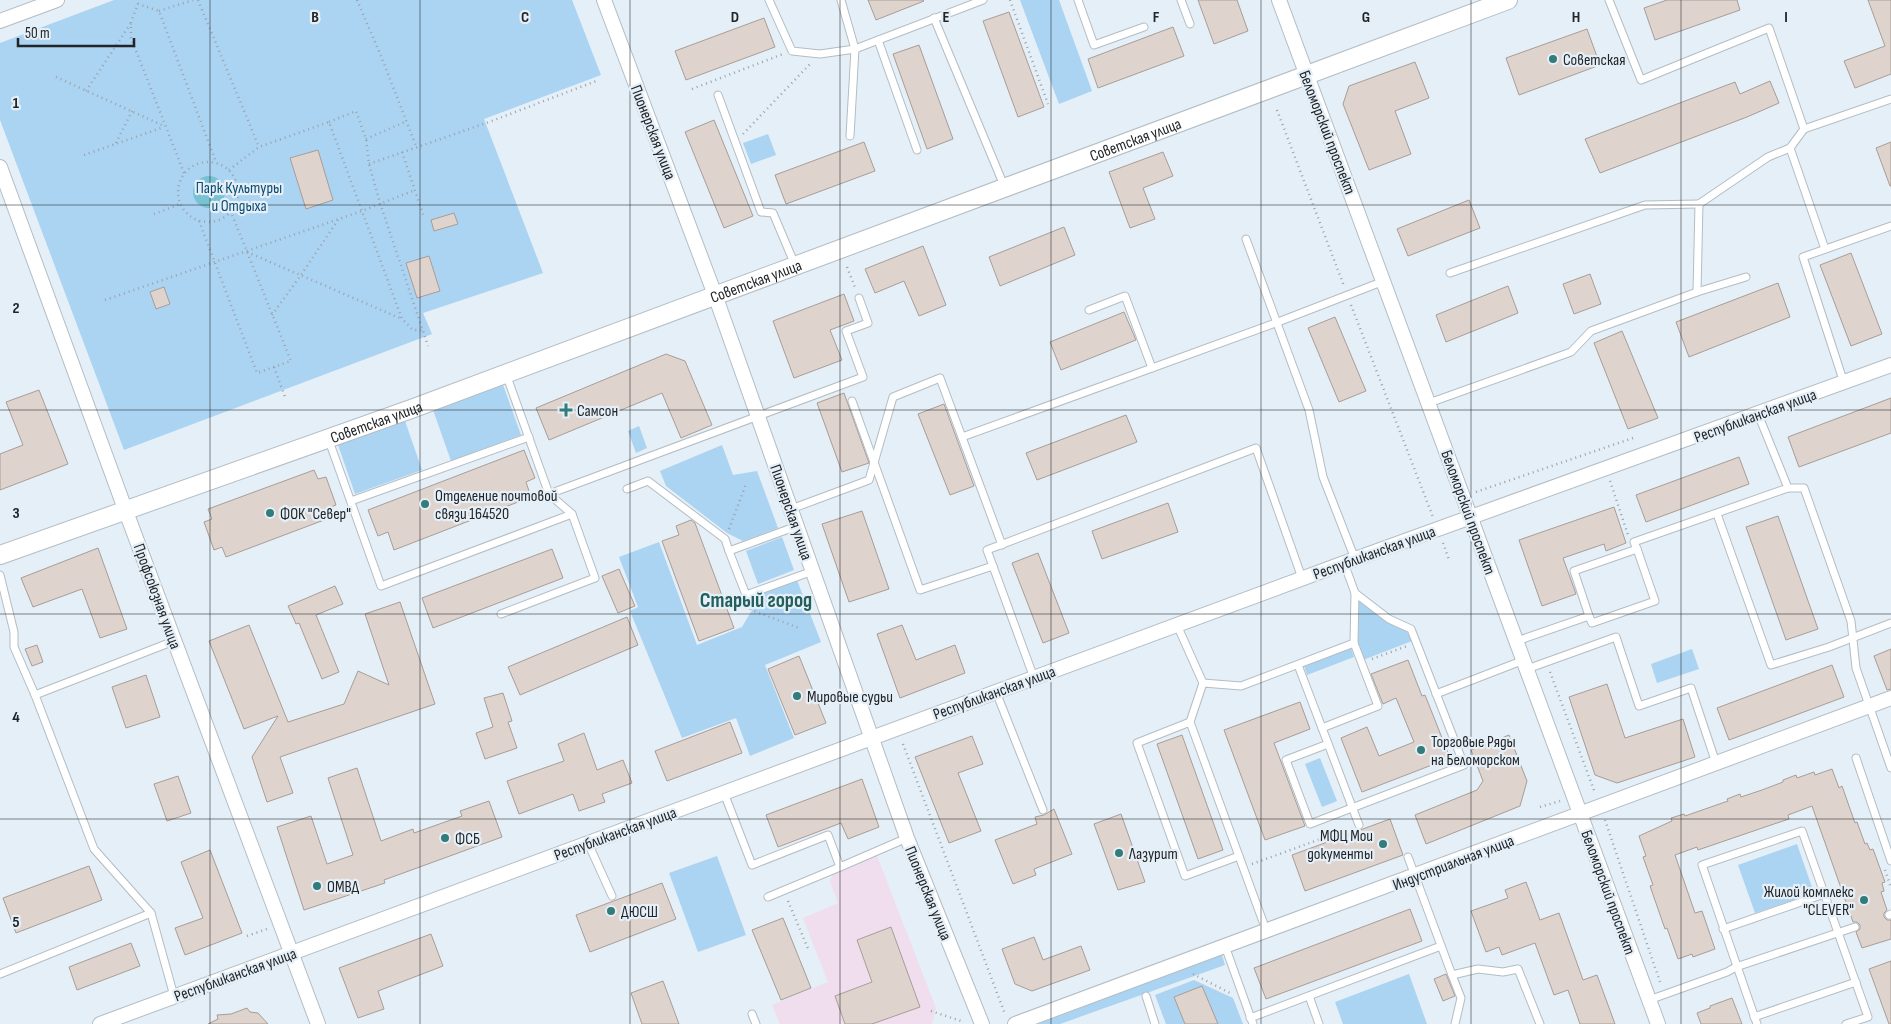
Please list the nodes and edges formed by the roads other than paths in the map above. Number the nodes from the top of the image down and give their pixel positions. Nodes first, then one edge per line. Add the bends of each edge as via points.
1 (58, 0) edge
2 (604, 0) edge
3 (770, 0) edge
4 (841, 0) edge
5 (983, 0) edge
6 (1078, 0) edge
7 (1181, 0) edge
8 (1279, 0) edge
9 (1508, 0) edge
10 (1609, 0) edge
11 (934, 18) junction
12 (0, 21) edge
13 (1190, 24) dead end
14 (1144, 27) dead end
15 (878, 40) junction
16 (856, 49) junction
17 (1307, 76) junction
18 (718, 95) dead end
19 (1891, 98) edge
20 (1804, 129) junction
21 (850, 136) dead end
22 (1790, 148) junction
23 (917, 150) dead end
24 (0, 167) edge
25 (1005, 188) junction
26 (1699, 204) junction
27 (1891, 226) edge
28 (1246, 239) dead end
29 (1825, 249) junction
30 (795, 266) junction
31 (1450, 273) dead end
32 (1746, 277) dead end
33 (1384, 281) junction
34 (1697, 292) junction
35 (715, 295) junction
36 (859, 298) road end
37 (1089, 310) dead end
38 (1278, 322) junction
39 (1891, 366) edge
40 (1152, 368) junction
41 (506, 372) junction
42 (1844, 383) junction
43 (852, 402) dead end
44 (1429, 403) junction
45 (1758, 414) junction
46 (758, 416) junction
47 (529, 436) junction
48 (962, 437) junction
49 (328, 438) junction
50 (874, 464) junction
51 (869, 480) junction
52 (880, 480) junction
53 (1788, 488) junction
54 (627, 489) dead end
55 (549, 494) junction
56 (351, 501) junction
57 (791, 508) junction
58 (125, 509) junction
59 (572, 514) junction
60 (1717, 514) junction
61 (1471, 517) junction
62 (797, 526) junction
63 (1002, 545) junction
64 (1635, 550) junction
65 (729, 551) junction
66 (0, 555) edge
67 (1349, 561) junction
68 (992, 566) junction
69 (813, 571) junction
70 (0, 575) edge
71 (1302, 578) junction
72 (1355, 593) junction
73 (501, 614) dead end
74 (1589, 616) junction
75 (1891, 623) edge
76 (1177, 625) junction
77 (1853, 638) junction
78 (174, 641) junction
79 (1517, 642) junction
80 (1354, 643) junction
81 (1525, 664) junction
82 (1298, 665) junction
83 (1034, 678) junction
84 (1204, 683) junction
85 (996, 692) junction
86 (1436, 694) junction
87 (35, 695) junction
88 (1891, 698) edge
89 (1870, 706) junction
90 (1190, 722) junction
91 (1322, 728) junction
92 (872, 738) junction
93 (1328, 744) junction
94 (1856, 758) dead end
95 (1716, 763) junction
96 (1891, 768) edge
97 (724, 793) junction
98 (1352, 808) junction
99 (1043, 810) dead end
100 (1580, 814) junction
101 (1359, 825) road end
102 (907, 838) junction
103 (588, 843) junction
104 (1239, 856) junction
105 (1408, 857) dead end
106 (1891, 861) edge
107 (840, 867) junction
108 (1415, 876) junction
109 (1824, 894) junction
110 (612, 896) dead end
111 (768, 897) dead end
112 (152, 913) junction
113 (1855, 927) dead end
114 (1724, 929) junction
115 (1266, 930) junction
116 (1838, 932) junction
117 (1225, 946) junction
118 (1441, 946) junction
119 (291, 953) junction
120 (1736, 967) junction
121 (0, 974) edge
122 (1452, 975) junction
123 (1856, 982) junction
124 (174, 996) junction
125 (1146, 996) dead end
126 (1309, 996) junction
127 (1649, 1000) junction
128 (752, 1014) dead end
129 (1010, 1020) edge
130 (1251, 1021) edge
131 (1756, 1021) edge
132 (100, 1024) edge
133 (318, 1024) edge
134 (756, 1024) edge
135 (982, 1024) edge
136 (1155, 1024) edge
137 (1319, 1024) edge
138 (1455, 1024) edge
139 (1540, 1024) edge
140 (1658, 1024) edge
141 (1846, 1024) edge

1 - 12 street
2 - 35 street, Пионерская улица
3 - 16 lane via 792,51 820,54
4 - 16 lane
5 - 11 lane
6 - 14 lane via 1094,44
7 - 13 lane
8 - 17 street, Беломорский проспект
9 - 17 street, Советская улица
10 - 20 lane via 1641,80 1769,28
11 - 15 lane
11 - 25 lane
15 - 16 lane
15 - 23 lane
16 - 21 lane
17 - 25 street, Советская улица
17 - 33 street, Беломорский проспект
18 - 30 lane via 762,212 773,213
19 - 20 lane
20 - 22 lane
22 - 26 lane via 1768,157
22 - 29 lane
24 - 58 street, Профсоюзная улица
25 - 30 street, Советская улица
26 - 31 lane via 1645,205
26 - 34 lane
27 - 29 lane
28 - 38 lane
29 - 42 lane via 1803,257
30 - 35 street, Советская улица
32 - 34 lane
33 - 38 lane
33 - 44 street, Беломорский проспект
34 - 44 lane via 1591,331 1571,352
35 - 41 street, Советская улица
35 - 46 street, Пионерская улица
36 - 46 lane via 868,323 846,331 864,377
37 - 40 lane via 1125,296
38 - 40 lane
38 - 67 lane via 1309,410 1323,477
39 - 42 street, Республиканская улица
40 - 48 lane
41 - 47 lane
41 - 49 street, Советская улица
42 - 45 street, Республиканская улица
43 - 50 lane
44 - 61 street, Беломорский проспект
45 - 53 lane
45 - 61 street, Республиканская улица
46 - 55 lane
46 - 57 street, Пионерская улица
47 - 55 lane
47 - 56 lane
48 - 50 lane via 940,378 893,397
48 - 63 lane
49 - 56 lane
49 - 58 street, Советская улица
50 - 51 lane
50 - 52 lane
51 - 52 lane
51 - 57 lane
52 - 68 lane via 920,590
53 - 60 lane
53 - 77 lane via 1804,488 1851,620
54 - 65 lane via 648,481 724,539
55 - 59 lane
56 - 59 lane via 381,586
57 - 62 street, Пионерская улица
58 - 66 street, Советская улица
58 - 78 street, Профсоюзная улица
59 - 73 lane via 595,578
60 - 64 lane via 1634,542
60 - 77 lane via 1771,665
61 - 67 street, Республиканская улица
61 - 79 street, Беломорский проспект
62 - 65 lane
62 - 69 street, Пионерская улица
63 - 68 lane via 987,550
63 - 71 lane via 1256,448
64 - 74 lane via 1574,571
64 - 74 lane via 1655,601 1592,623
65 - 69 lane via 746,595
67 - 71 street, Республиканская улица
67 - 72 lane
68 - 83 lane
69 - 92 street, Пионерская улица
70 - 87 lane via 14,632 14,647
71 - 76 street, Республиканская улица
72 - 80 lane
72 - 86 lane via 1389,619 1411,629
74 - 79 lane
75 - 77 lane
76 - 83 street, Республиканская улица
76 - 84 lane
77 - 89 lane via 1856,668
78 - 87 lane
78 - 119 street, Профсоюзная улица
79 - 81 street, Беломорский проспект
80 - 82 lane
80 - 91 lane via 1378,706
81 - 86 lane
81 - 95 lane via 1547,662 1616,637 1639,706 1691,688
81 - 100 street, Беломорский проспект
82 - 84 lane via 1240,686
82 - 91 lane
83 - 85 street, Республиканская улица
84 - 90 lane
85 - 92 street, Республиканская улица
85 - 99 lane
86 - 98 lane via 1464,765
87 - 112 lane via 94,850
88 - 89 street, Индустриальная улица
89 - 95 street, Индустриальная улица
89 - 96 lane
90 - 104 lane
90 - 104 lane via 1137,743 1146,770 1185,876
91 - 93 lane
92 - 97 street, Республиканская улица
92 - 102 street, Пионерская улица
93 - 98 lane
93 - 98 lane via 1286,760 1310,824
94 - 106 lane
95 - 100 street, Индустриальная улица
97 - 103 street, Республиканская улица
97 - 107 lane via 752,865 828,835
98 - 101 lane
100 - 108 street, Индустриальная улица
100 - 127 street, Беломорский проспект
102 - 107 lane
102 - 135 street, Пионерская улица
103 - 110 lane
103 - 119 street, Республиканская улица
104 - 115 lane
105 - 108 lane
107 - 111 lane
108 - 115 street, Индустриальная улица
108 - 118 lane
109 - 114 lane
109 - 114 lane via 1802,831 1702,865
109 - 116 lane
112 - 121 lane
112 - 124 lane
113 - 116 lane
114 - 120 lane
115 - 117 street, Индустриальная улица
116 - 120 lane
116 - 123 lane
117 - 129 street, Индустриальная улица
117 - 130 lane
118 - 122 lane
118 - 126 lane
119 - 124 street, Республиканская улица
119 - 133 street, Профсоюзная улица
120 - 127 lane
120 - 131 lane
122 - 138 lane via 1461,998
122 - 139 lane via 1478,969 1503,972 1518,969
123 - 131 lane
123 - 141 lane via 1868,1017
124 - 132 street, Республиканская улица
125 - 136 lane
126 - 130 lane
126 - 137 lane
127 - 140 street, Беломорский проспект
128 - 134 lane

